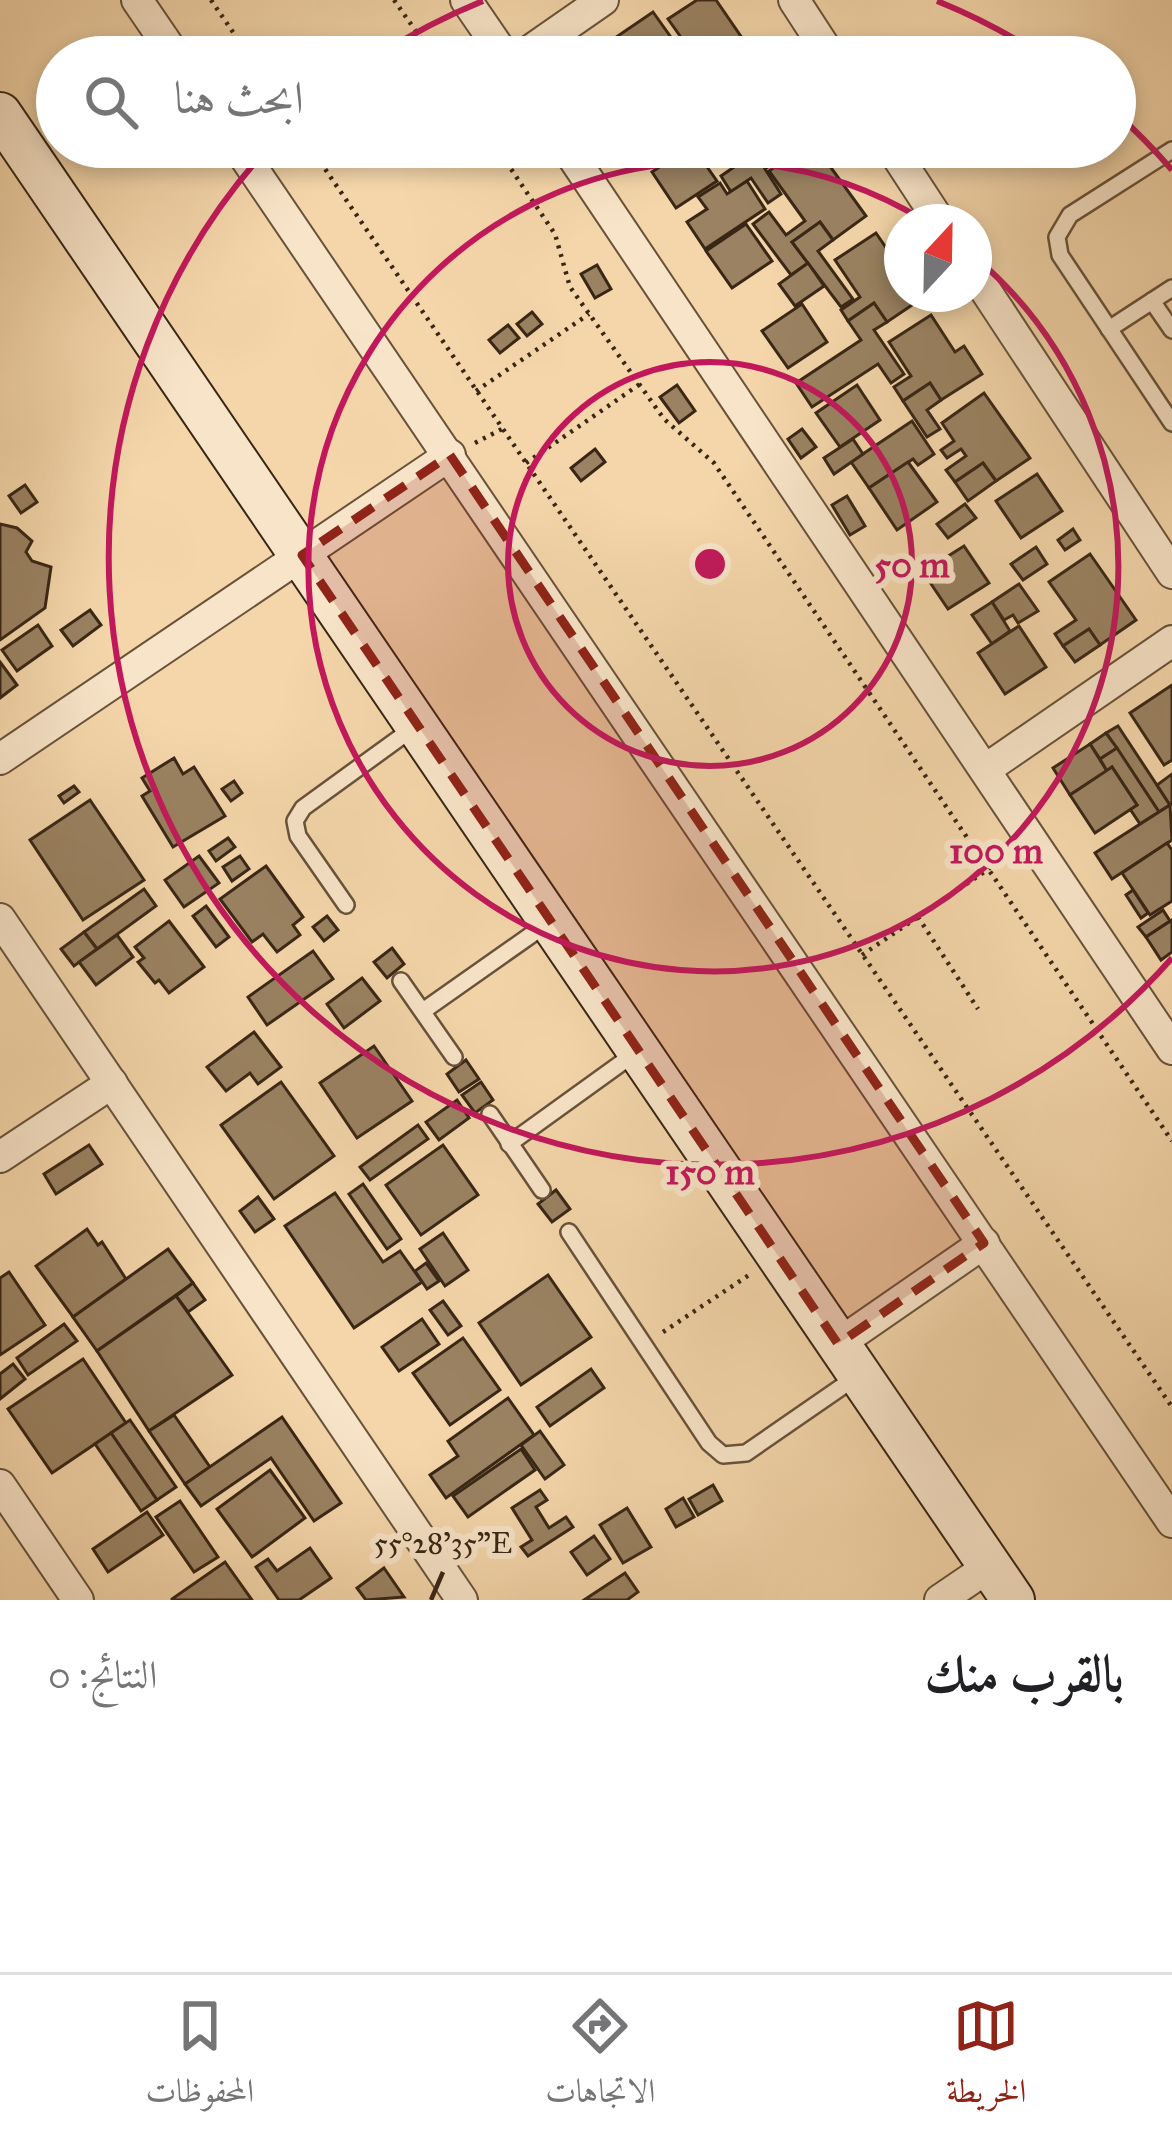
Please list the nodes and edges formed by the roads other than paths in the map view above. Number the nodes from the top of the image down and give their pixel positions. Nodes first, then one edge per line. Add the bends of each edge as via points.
1 (137, 0) edge
2 (466, 0) edge
3 (603, 0) edge
4 (794, 0) edge
5 (162, 36) edge
6 (491, 36) edge
7 (551, 36) edge
8 (817, 36) edge
9 (0, 114) edge
10 (1172, 150) edge
11 (36, 167) edge
12 (37, 168) edge
13 (252, 168) edge
14 (580, 168) edge
15 (905, 168) edge
16 (928, 204) edge
17 (1172, 288) edge
18 (992, 300) edge
19 (1152, 301) junction
20 (1109, 329) junction
21 (1172, 330) edge
22 (1172, 423) edge
23 (450, 455) junction
24 (302, 555) junction
25 (1172, 573) edge
26 (1172, 641) edge
27 (418, 724) junction
28 (0, 759) edge
29 (986, 769) junction
30 (346, 905) dead end
31 (0, 919) edge
32 (552, 920) junction
33 (401, 981) dead end
34 (423, 1011) junction
35 (1172, 1048) edge
36 (639, 1050) junction
37 (454, 1057) dead end
38 (112, 1083) junction
39 (490, 1114) dead end
40 (509, 1144) junction
41 (0, 1157) edge
42 (542, 1190) dead end
43 (569, 1232) dead end
44 (984, 1243) junction
45 (849, 1359) junction
46 (0, 1485) edge
47 (1172, 1522) edge
48 (11, 1526) edge
49 (1001, 1583) edge
50 (78, 1600) edge
51 (462, 1600) edge
52 (940, 1600) edge

1 - 5 street
2 - 6 street
3 - 7 street
4 - 8 street
9 - 11 main road
10 - 20 lane via 1059,229 1060,255
12 - 24 main road
13 - 23 street
14 - 29 street
15 - 16 street
17 - 19 lane
18 - 25 street
19 - 20 lane
19 - 21 lane
20 - 22 lane
23 - 24 street
23 - 44 street
24 - 27 main road
24 - 28 street
26 - 29 street
27 - 30 lane via 298,814 298,836
27 - 32 main road
29 - 35 street
31 - 38 street
32 - 34 lane
32 - 36 main road
33 - 34 lane
34 - 37 lane
36 - 40 lane
36 - 45 main road
38 - 41 street
38 - 51 street
39 - 40 lane
40 - 42 lane
43 - 45 lane via 724,1455 746,1453
44 - 45 street
44 - 47 street
45 - 49 main road
46 - 48 street
48 - 50 street
49 - 52 street

